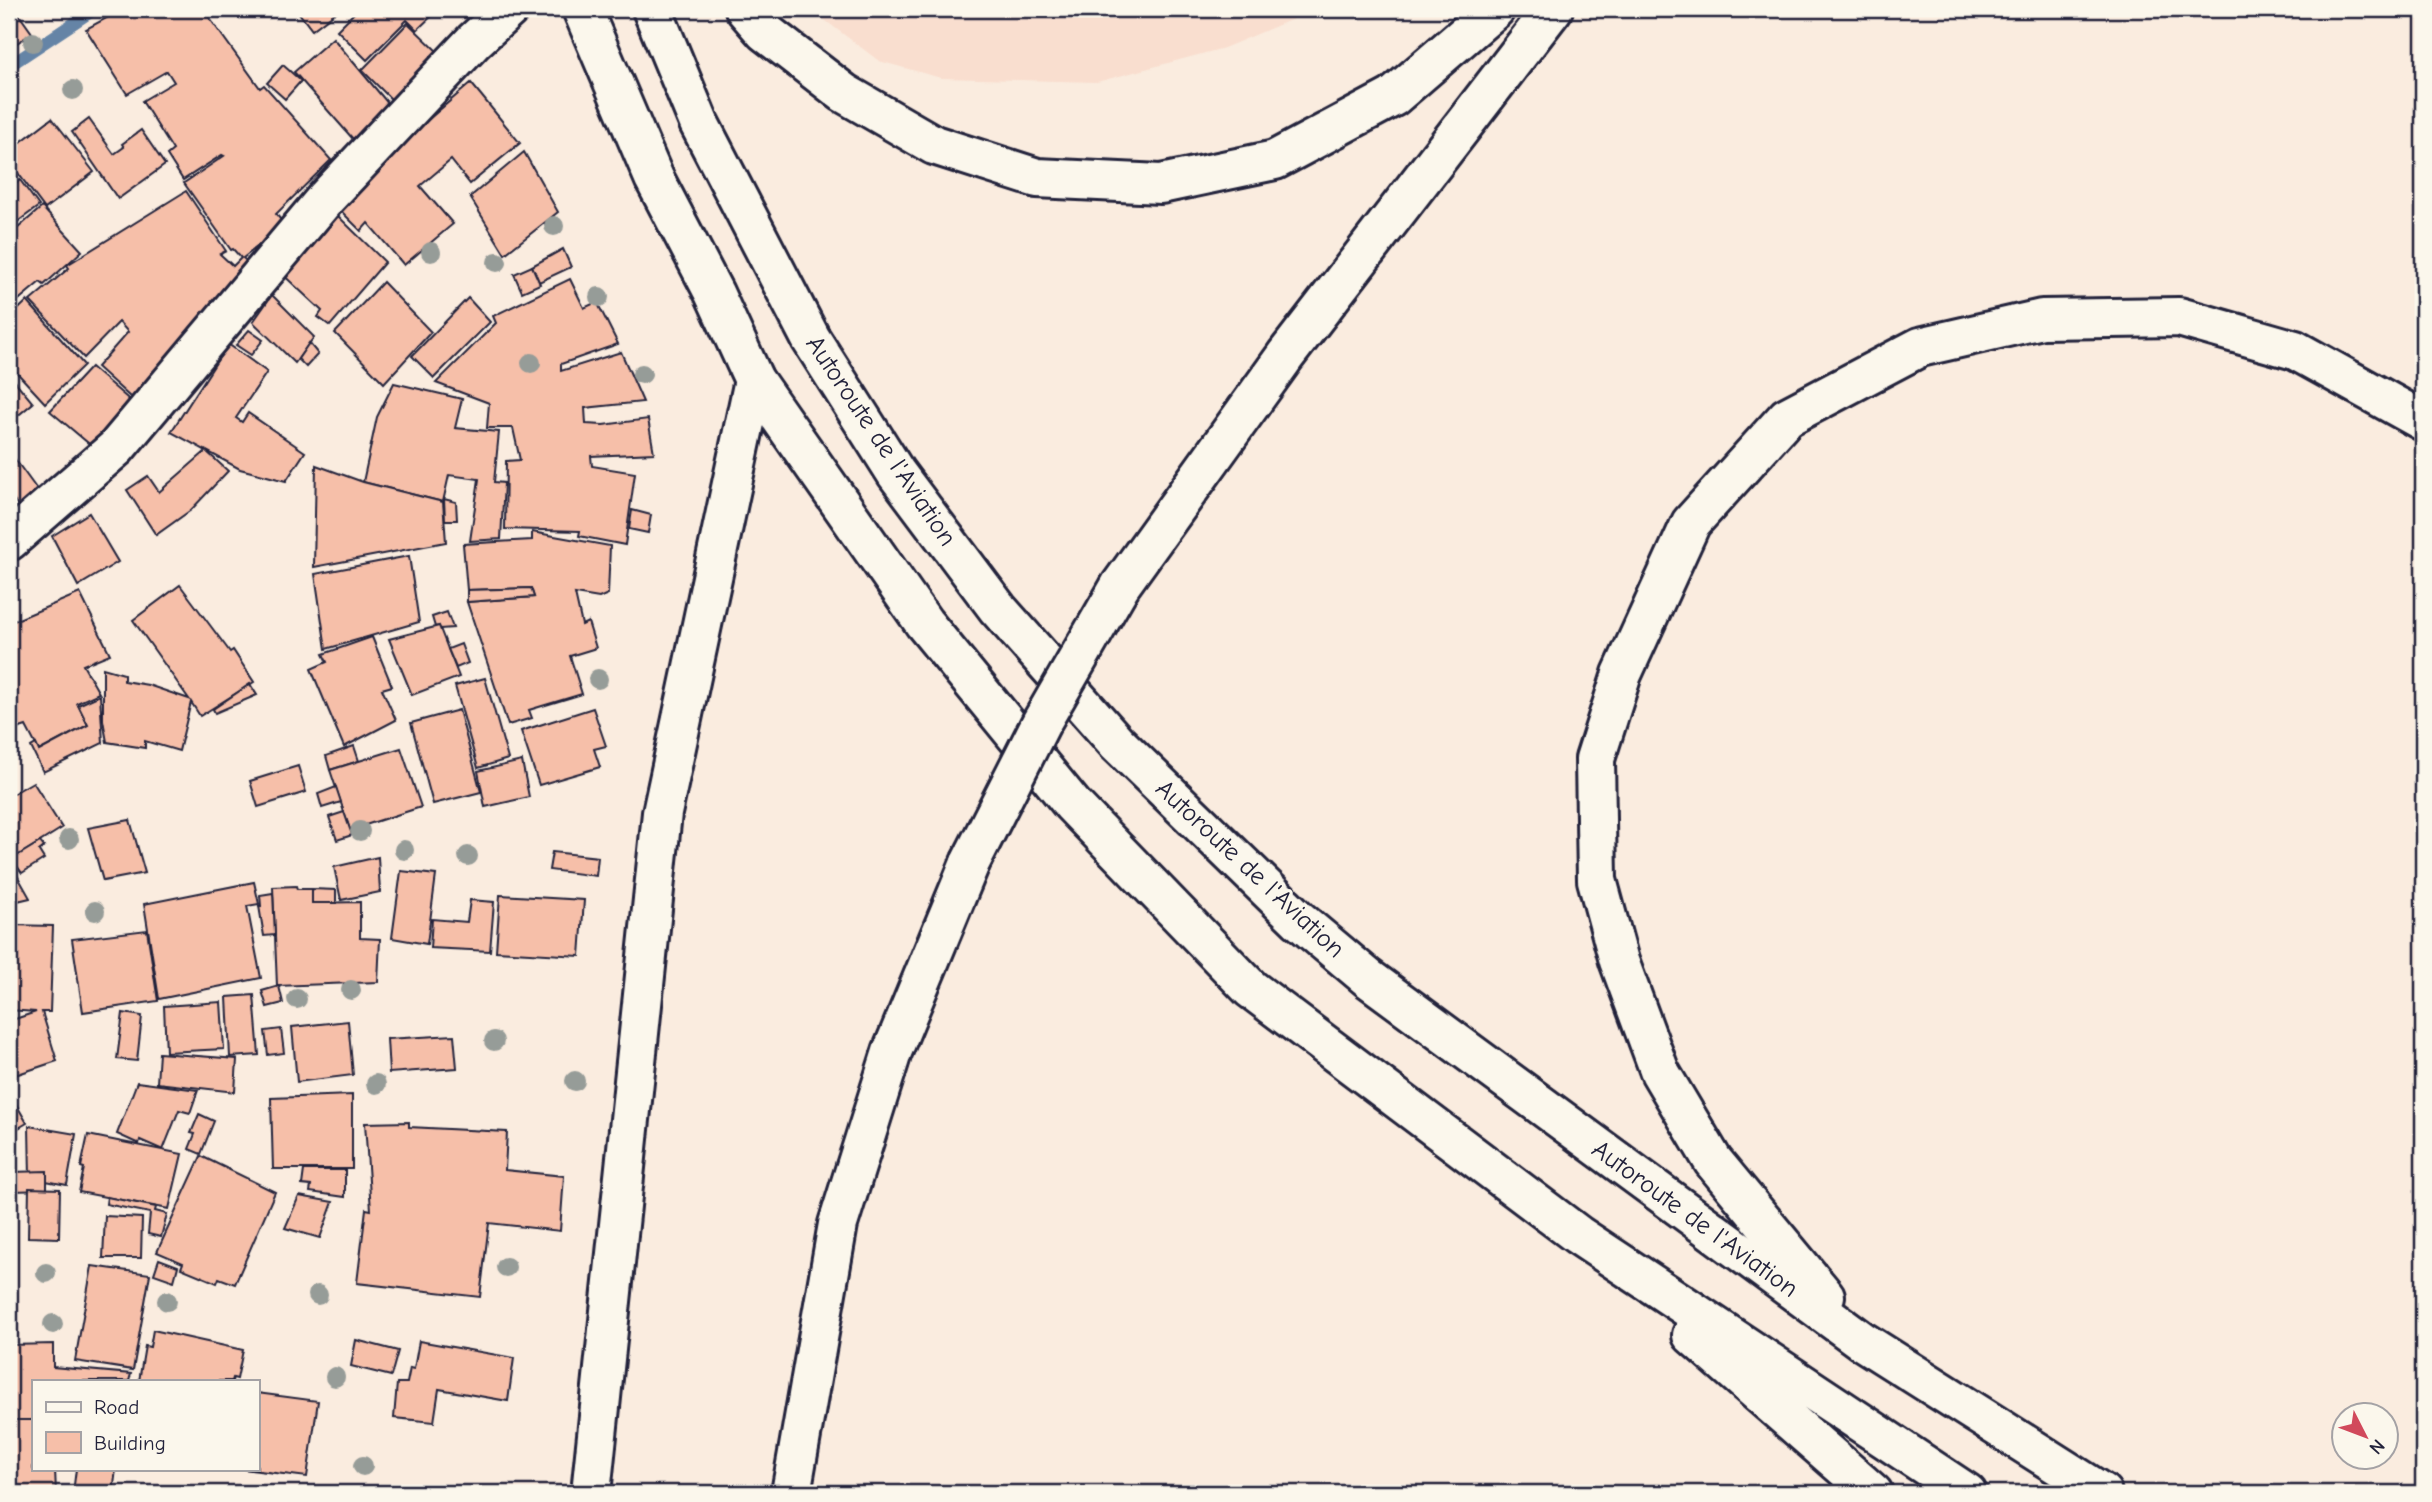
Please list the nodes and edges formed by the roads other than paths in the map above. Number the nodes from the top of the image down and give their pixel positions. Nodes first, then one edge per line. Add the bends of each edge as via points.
1 (509, 9) edge
2 (582, 9) edge
3 (652, 9) edge
4 (745, 9) edge
5 (1495, 9) edge
6 (1553, 9) edge
7 (754, 380) junction
8 (2423, 421) edge
9 (9, 541) edge
10 (1578, 1235) junction
11 (1862, 1341) junction
12 (591, 1493) edge
13 (791, 1493) edge
14 (1873, 1493) edge
15 (1968, 1493) edge
16 (2102, 1493) edge

1 - 9 main road via 326,198 116,448
2 - 7 main road via 654,178
3 - 11 main road, Autoroute de l'Aviation via 699,123 811,339 896,473 999,609 1117,743 1299,920 1368,978
4 - 5 main road via 765,32 844,93 934,145 1037,178 1161,184 1275,160 1393,97
6 - 13 main road, bridge via 1286,355 1120,586 1041,723 970,863 892,1052 838,1224
7 - 10 main road via 924,623 1072,804 1251,989
7 - 12 main road via 662,813
8 - 11 main road via 2295,350 2179,317 2042,319 1920,347 1787,417 1691,523 1622,674 1595,759 1597,880 1619,961 1660,1072 1713,1161
10 - 14 main road
10 - 15 main road
11 - 16 main road, Autoroute de l'Aviation

